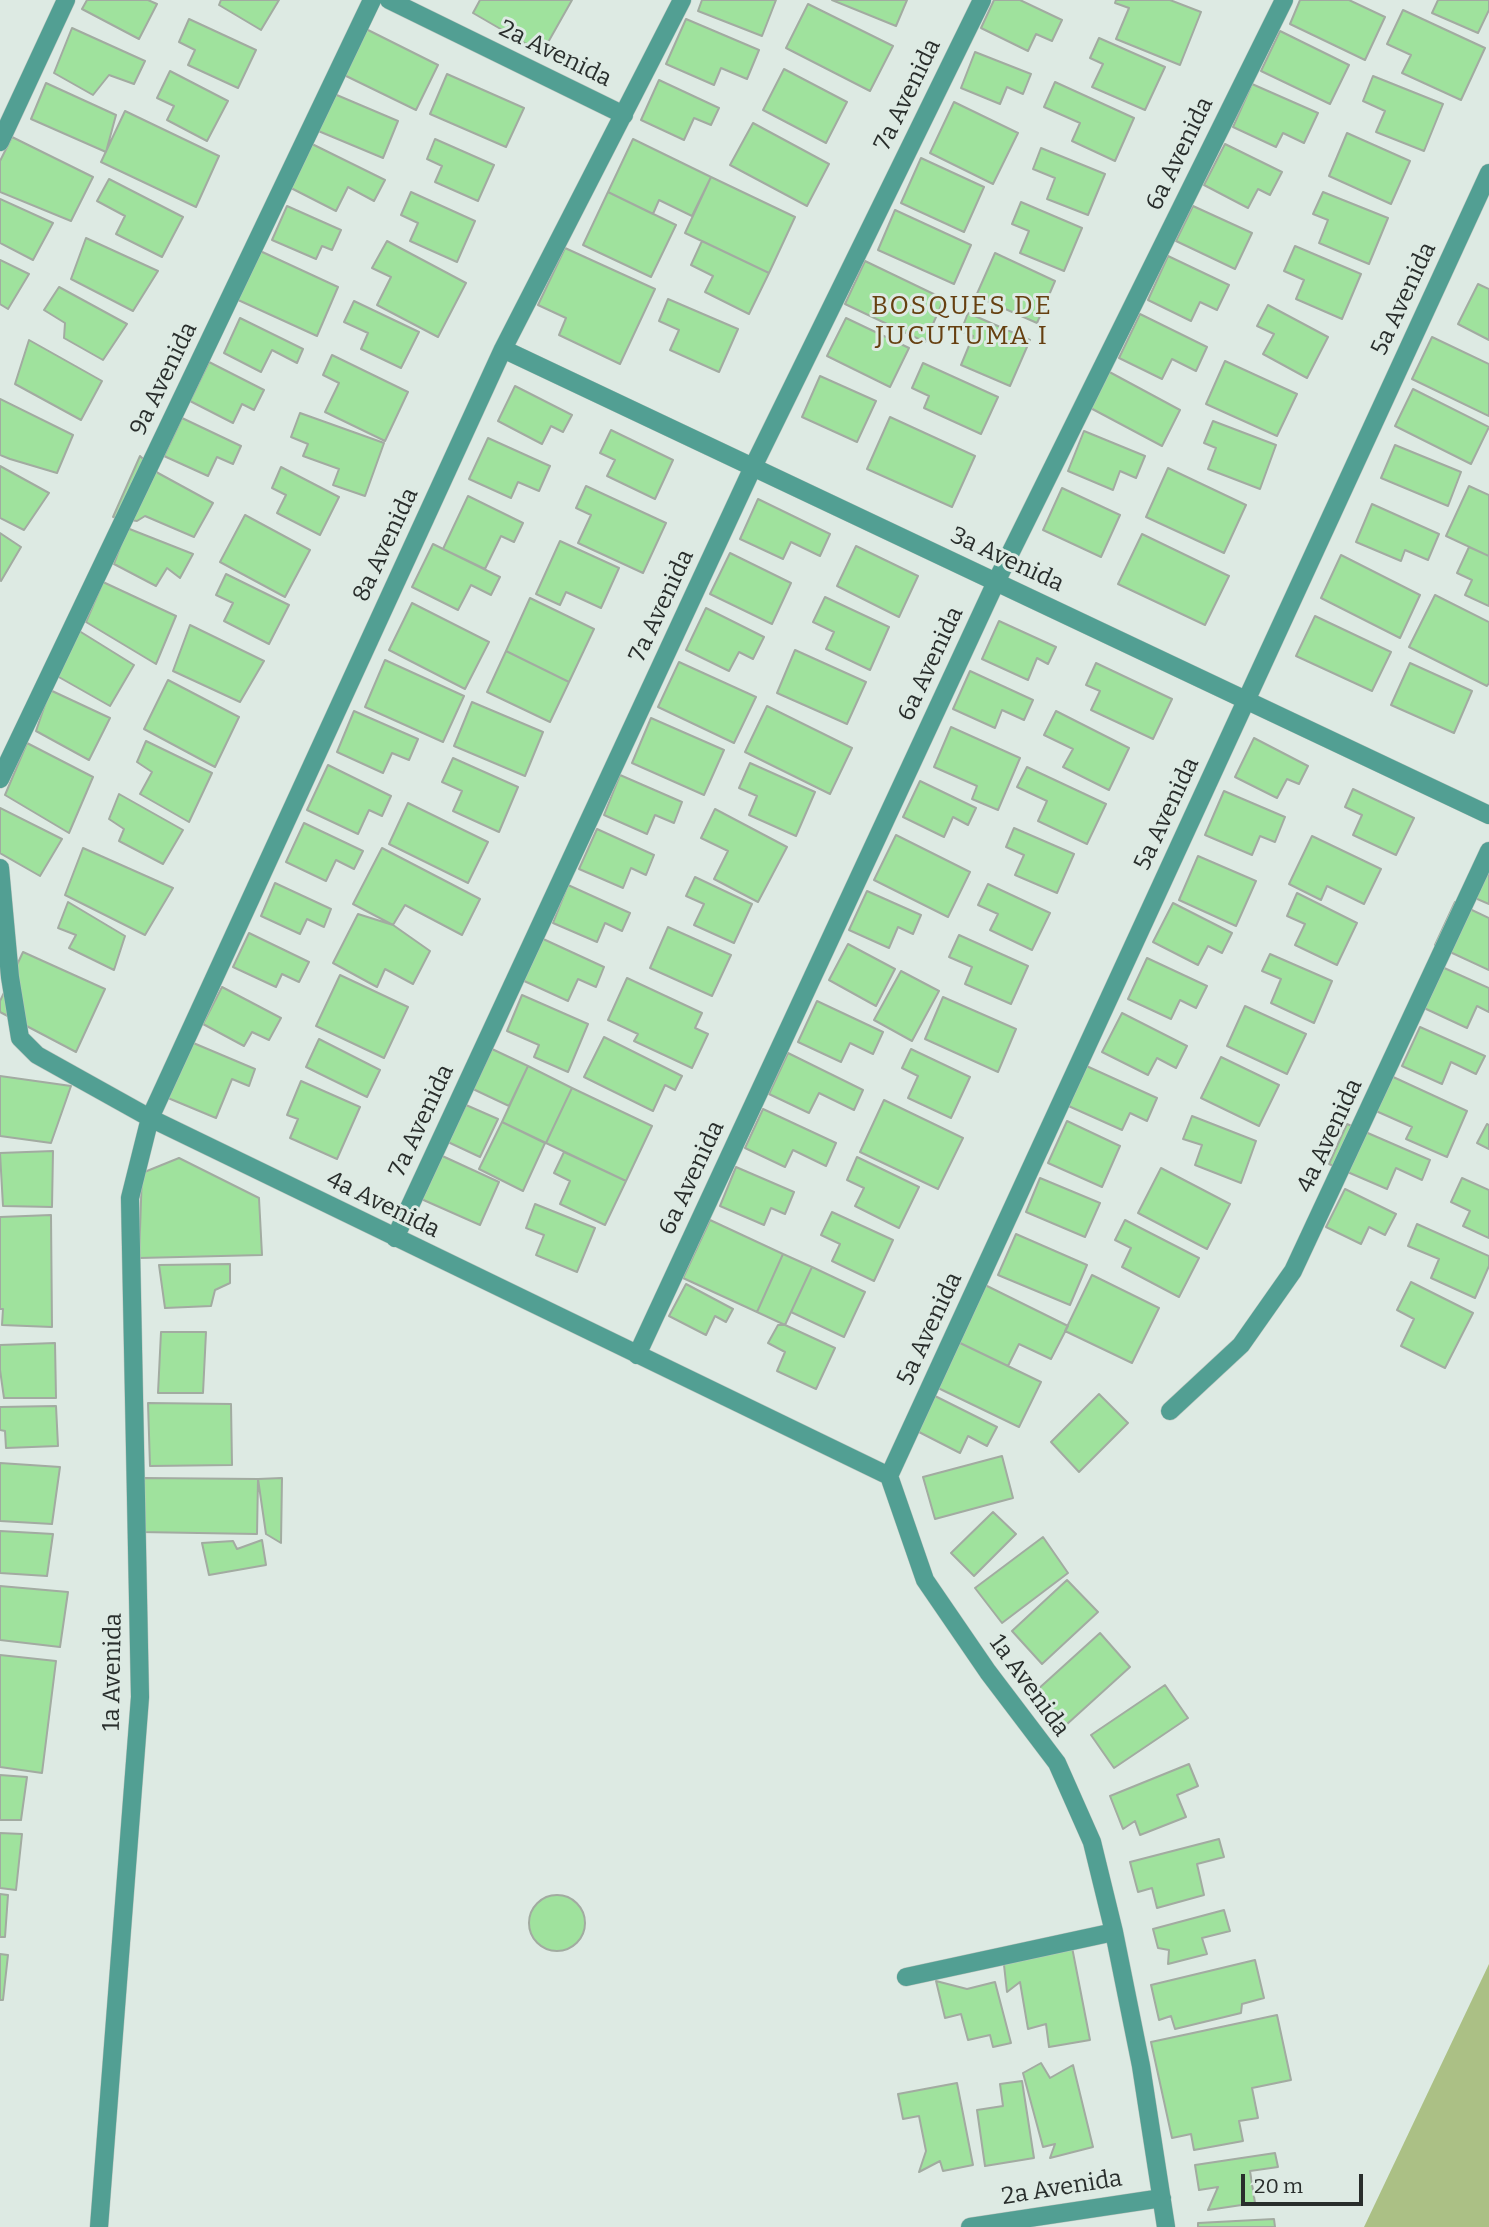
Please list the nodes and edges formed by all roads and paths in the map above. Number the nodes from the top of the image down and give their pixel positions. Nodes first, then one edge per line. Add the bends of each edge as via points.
1 (66, 0) edge
2 (372, 0) edge
3 (388, 0) edge
4 (682, 0) edge
5 (982, 0) edge
6 (1284, 0) edge
7 (624, 115) junction
8 (0, 142) edge
9 (1489, 173) edge
10 (503, 349) junction
11 (753, 467) junction
12 (996, 582) junction
13 (1247, 701) junction
14 (0, 779) edge
15 (1489, 815) edge
16 (1489, 851) edge
17 (0, 868) edge
18 (150, 1118) junction
19 (395, 1238) junction
20 (637, 1355) junction
21 (1170, 1411) dead end
22 (889, 1476) junction
23 (1114, 1932) junction
24 (906, 1977) dead end
25 (1162, 2198) junction
26 (99, 2227) edge
27 (970, 2227) edge
28 (1166, 2227) edge

1 - 8 street
2 - 14 street, 9a Avenida
3 - 7 street, 2a Avenida
4 - 7 street, 8a Avenida
5 - 11 street, 7a Avenida
6 - 12 street, 6a Avenida
7 - 10 street, 8a Avenida
9 - 13 street, 5a Avenida
10 - 11 street, 3a Avenida
10 - 18 street, 8a Avenida
11 - 12 street, 3a Avenida
11 - 19 street, 7a Avenida
12 - 13 street, 3a Avenida
12 - 20 street, 6a Avenida
13 - 15 street, 3a Avenida
13 - 22 street, 5a Avenida
16 - 21 street, 4a Avenida via 1293,1271 1241,1345
17 - 18 street, 4a Avenida via 20,1038 37,1055
18 - 19 street, 4a Avenida
18 - 26 street, 1a Avenida via 130,1198 140,1698
19 - 20 street, 4a Avenida
20 - 22 street, 4a Avenida
22 - 23 street, 1a Avenida via 925,1580 1057,1763 1092,1842
23 - 24 street
23 - 25 street, 1a Avenida
25 - 27 street, 2a Avenida
25 - 28 street, 1a Avenida

